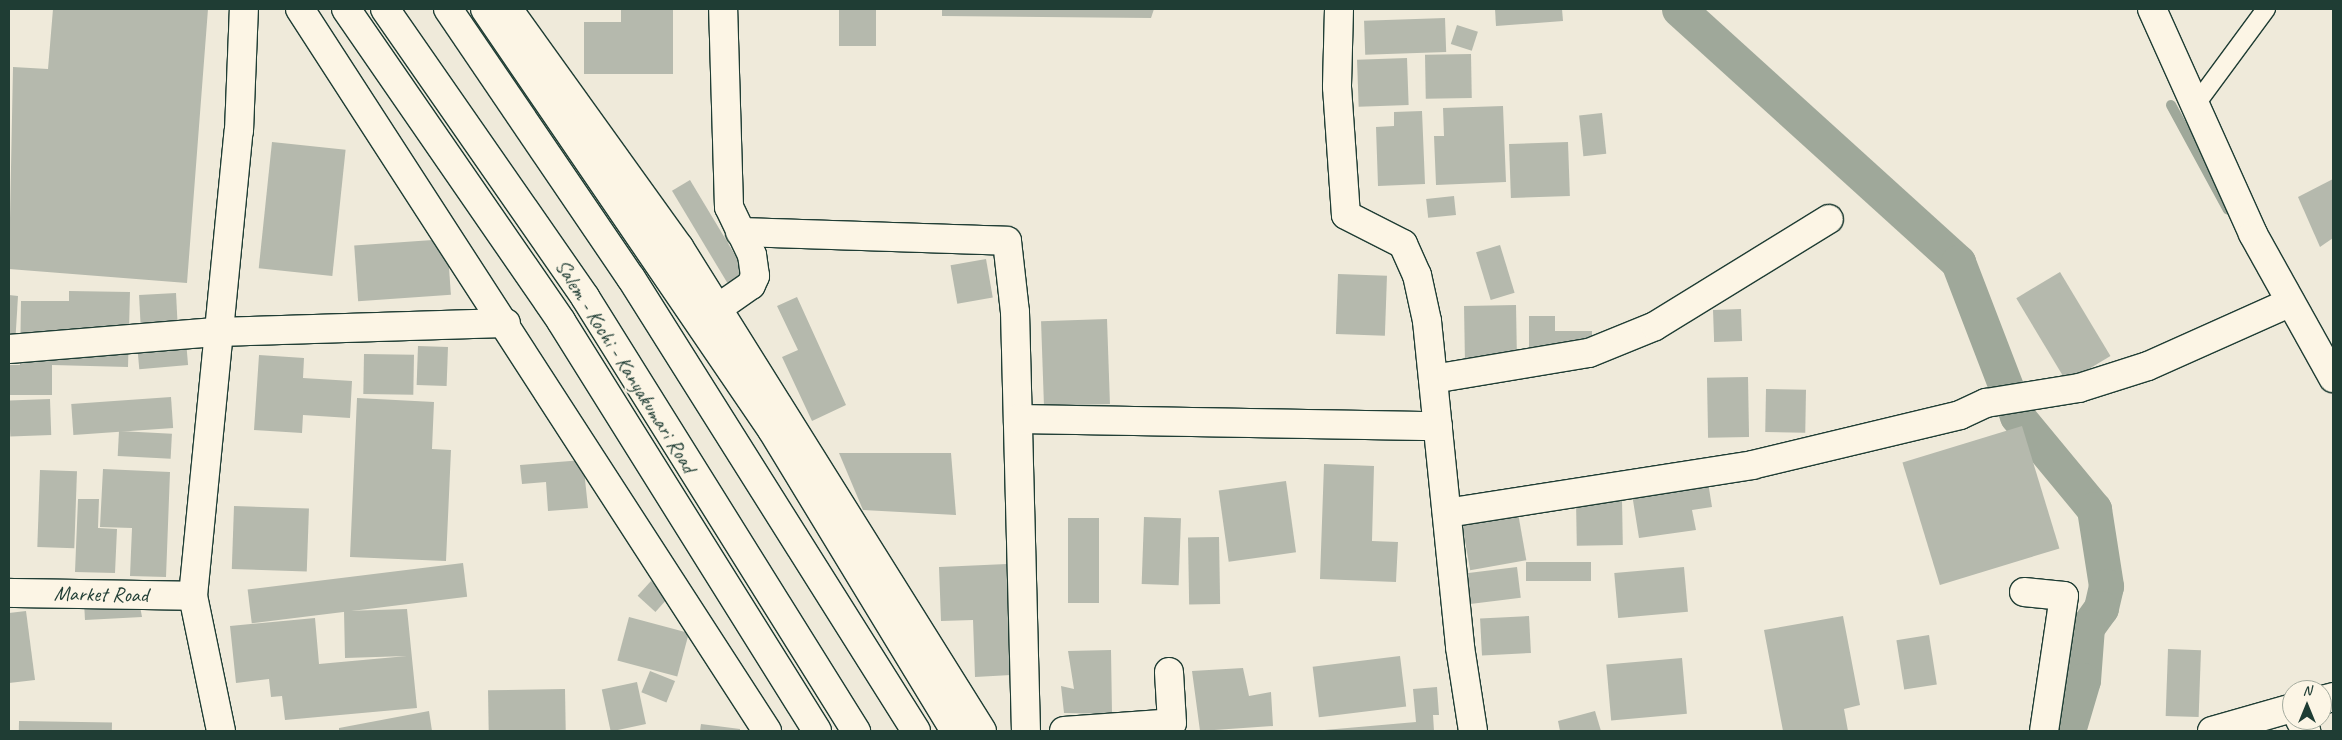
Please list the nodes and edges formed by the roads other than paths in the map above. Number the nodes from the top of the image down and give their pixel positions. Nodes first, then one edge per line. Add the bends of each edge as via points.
1 (244, 9) edge
2 (300, 9) edge
3 (346, 9) edge
4 (385, 9) edge
5 (448, 9) edge
6 (485, 9) edge
7 (508, 9) edge
8 (723, 9) edge
9 (1338, 9) edge
10 (2152, 9) edge
11 (2266, 9) edge
12 (2196, 104) junction
13 (1829, 219) dead end
14 (740, 232) junction
15 (2289, 303) junction
16 (718, 308) junction
17 (506, 323) junction
18 (218, 332) junction
19 (9, 349) edge
20 (2333, 378) edge
21 (1434, 379) junction
22 (1018, 419) junction
23 (1438, 426) junction
24 (1447, 513) junction
25 (2024, 592) dead end
26 (9, 593) edge
27 (193, 596) junction
28 (1169, 672) dead end
29 (2282, 711) edge
30 (221, 731) edge
31 (768, 731) edge
32 (817, 731) edge
33 (856, 731) edge
34 (916, 731) edge
35 (955, 731) edge
36 (982, 731) edge
37 (1026, 731) edge
38 (1064, 731) edge
39 (1473, 731) edge
40 (2044, 731) edge
41 (2212, 731) edge

1 - 18 main road via 239,131
2 - 17 main road
3 - 32 main road via 560,321
4 - 33 main road, Salem - Kochi - Kanyakumari Road via 585,297
5 - 34 main road via 631,278
6 - 35 main road via 772,430
7 - 16 main road
8 - 14 main road via 729,207
9 - 21 main road via 1337,87 1346,215 1403,244 1421,293
10 - 12 main road
11 - 12 lane
12 - 15 main road via 2253,234
13 - 21 main road via 1655,326 1588,353
14 - 16 main road via 752,255 755,276 751,285
14 - 22 main road via 1007,241 1012,260
15 - 20 main road
15 - 24 main road via 2148,366 2079,388 1986,403 1960,415 1752,465
16 - 36 main road
17 - 18 main road
17 - 31 main road
18 - 19 main road
18 - 27 main road
21 - 23 main road
22 - 23 main road
22 - 37 main road
23 - 24 main road
24 - 39 main road
25 - 40 main road via 2064,596
26 - 27 main road, Market Road
27 - 30 main road
28 - 38 main road via 1172,723
29 - 41 main road

